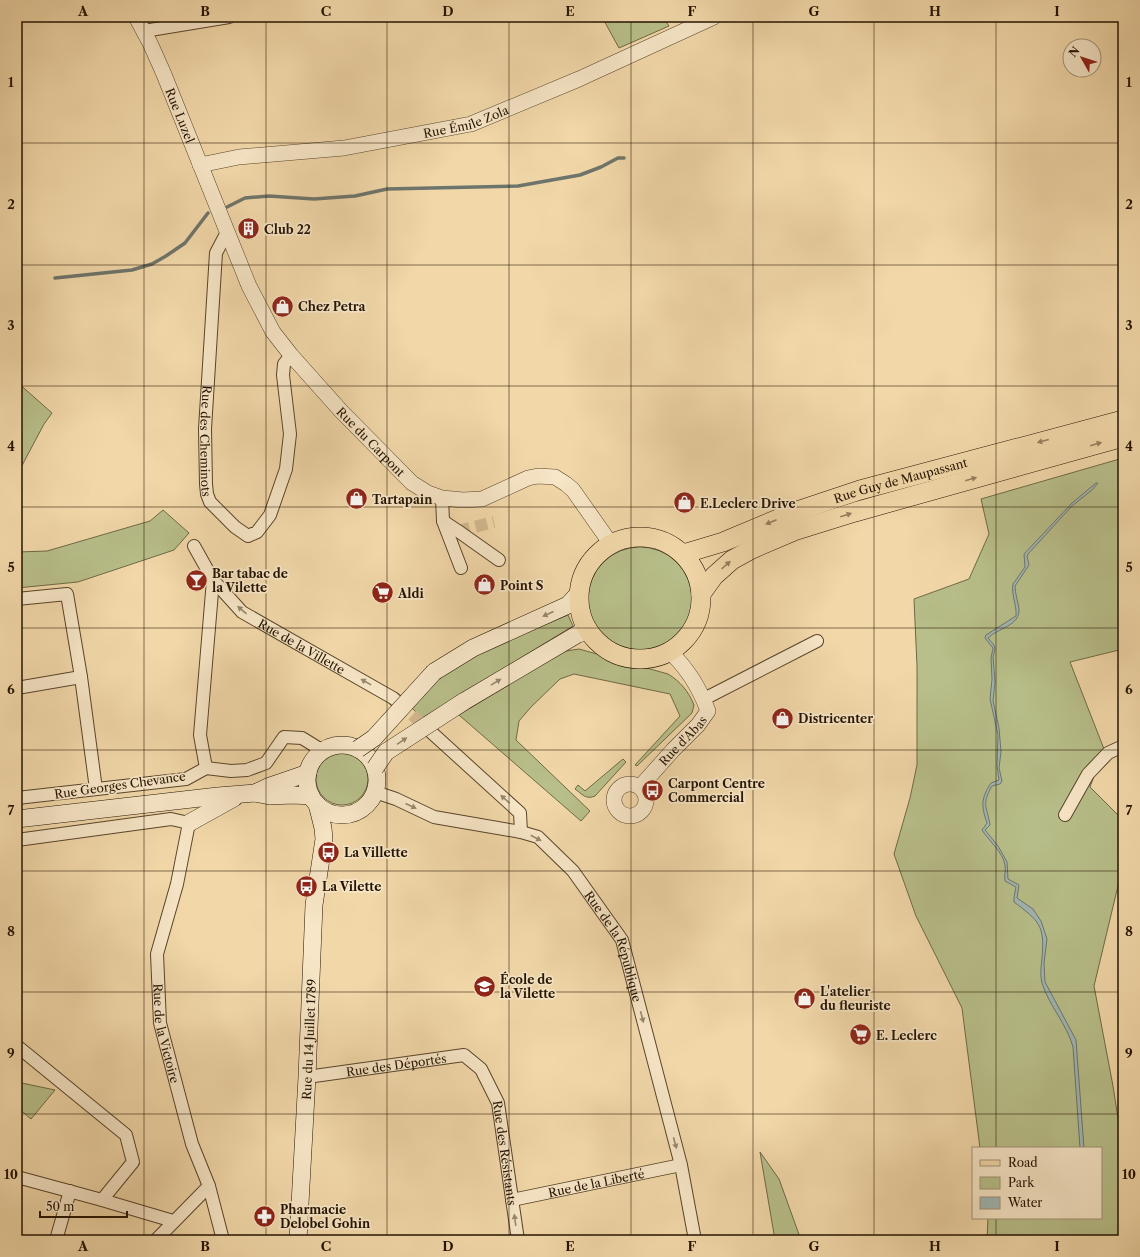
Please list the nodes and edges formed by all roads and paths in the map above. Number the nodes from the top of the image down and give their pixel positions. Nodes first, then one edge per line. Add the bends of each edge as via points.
1 (136, 17) edge
2 (229, 17) edge
3 (714, 17) edge
4 (144, 31) junction
5 (200, 165) junction
6 (221, 215) joint
7 (227, 232) junction
8 (291, 355) junction
9 (1118, 420) edge
10 (1123, 437) edge
11 (442, 498) junction
12 (443, 521) junction
13 (612, 544) junction
14 (194, 546) dead end
15 (683, 554) junction
16 (499, 560) dead end
17 (461, 568) dead end
18 (213, 580) junction
19 (579, 592) junction
20 (702, 594) junction
21 (17, 599) edge
22 (588, 631) junction
23 (818, 641) dead end
24 (670, 652) junction
25 (81, 677) junction
26 (17, 688) edge
27 (704, 699) junction
28 (399, 703) tunnel mouth
29 (431, 732) tunnel mouth
30 (1123, 746) edge
31 (358, 749) junction
32 (323, 751) junction
33 (206, 768) junction
34 (375, 768) junction
35 (308, 772) junction
36 (640, 787) dead end
37 (96, 789) junction
38 (375, 792) junction
39 (247, 794) junction
40 (17, 798) edge
41 (314, 800) junction
42 (344, 815) junction
43 (1065, 815) dead end
44 (17, 819) edge
45 (189, 823) junction
46 (521, 832) junction
47 (324, 839) junction
48 (17, 840) edge
49 (17, 1046) edge
50 (480, 1069) joint
51 (307, 1077) junction
52 (681, 1165) junction
53 (17, 1177) edge
54 (209, 1186) junction
55 (70, 1191) junction
56 (102, 1200) junction
57 (512, 1200) junction
58 (173, 1221) junction
59 (56, 1240) edge
60 (156, 1240) edge
61 (223, 1240) edge
62 (298, 1240) edge
63 (518, 1240) edge
64 (695, 1240) edge

1 - 4 street, Rue Luzel
2 - 4 street
3 - 5 street, Rue Émile Zola via 579,79 471,124 344,148 239,157
4 - 5 street, Rue Luzel
5 - 6 street, Rue Luzel
6 - 7 street, Rue du Carpont
7 - 8 street, Rue du Carpont via 261,311
7 - 8 street, Rue des Cheminots via 216,253 205,429 206,484 210,502 248,536 257,532 270,515 286,469 290,434 283,375 284,364
8 - 11 street, Rue du Carpont via 341,411 412,483
9 -> 15 main road, Rue Guy de Maupassant via 860,490 798,511 724,542
20 -> 10 main road, Rue Guy de Maupassant via 714,576 732,560 794,531
11 - 12 street
11 - 13 street, Rue du Carpont via 482,499 528,478 555,478 573,490
12 - 16 street
12 - 17 street
13 - 15 main road via 630,538 648,537 667,543
13 - 19 main road via 596,556 584,573
14 - 18 street, Rue de la Villette
15 - 20 main road via 699,579
28 -> 18 street, Rue de la Villette via 242,612
18 - 33 street via 200,735
19 - 22 main road via 581,613
19 -> 31 main road, bridge via 568,605 473,648 434,672 374,738
20 - 24 main road via 700,612 694,628 684,641
21 - 25 street via 67,594
22 - 24 main road via 601,645 616,655 634,659 652,658
34 -> 22 main road, bridge via 386,752 463,702 578,634
23 - 27 street
24 - 27 street, Rue d'Abas via 683,664
25 - 26 street
25 - 37 street
27 - 36 street, Rue d'Abas via 708,711 698,725
46 -> 29 street via 520,813
30 - 43 street via 1108,752 1088,774
31 - 32 main road via 340,745
31 - 34 main road via 368,757
32 - 33 street via 302,738 284,737 266,763 247,770
32 - 35 main road via 316,757
33 - 37 street, Rue Georges Chevance via 186,779
34 - 38 main road
35 - 39 main road
35 - 41 main road via 308,784
37 - 40 street, Rue Georges Chevance
38 - 42 main road via 365,807
38 -> 46 street, Rue de la République via 434,816
39 - 41 main road via 293,795
39 - 44 main road
39 - 45 main road
41 - 42 main road via 325,810
41 - 47 main road, Rue du 14 Juillet 1789
42 - 47 main road
45 - 48 street via 171,819
45 - 54 street, Rue de la Victoire via 177,884 157,954 160,1023 192,1144
46 -> 52 street, Rue de la République via 538,837 573,871 622,940
47 - 51 main road, Rue du 14 Juillet 1789 via 314,905
49 - 56 street via 126,1135 133,1162
50 - 51 street, Rue des Déportés via 464,1055
50 - 57 street, Rue des Résistants via 498,1103
51 - 62 main road, Rue du 14 Juillet 1789
52 - 57 street, Rue de la Liberté
52 - 64 street, Rue de la République
53 - 55 street
54 - 58 street
54 - 61 street, Rue de la Victoire
55 - 56 street
55 - 59 street
56 - 58 street
63 -> 57 street, Rue des Résistants
58 - 60 street

